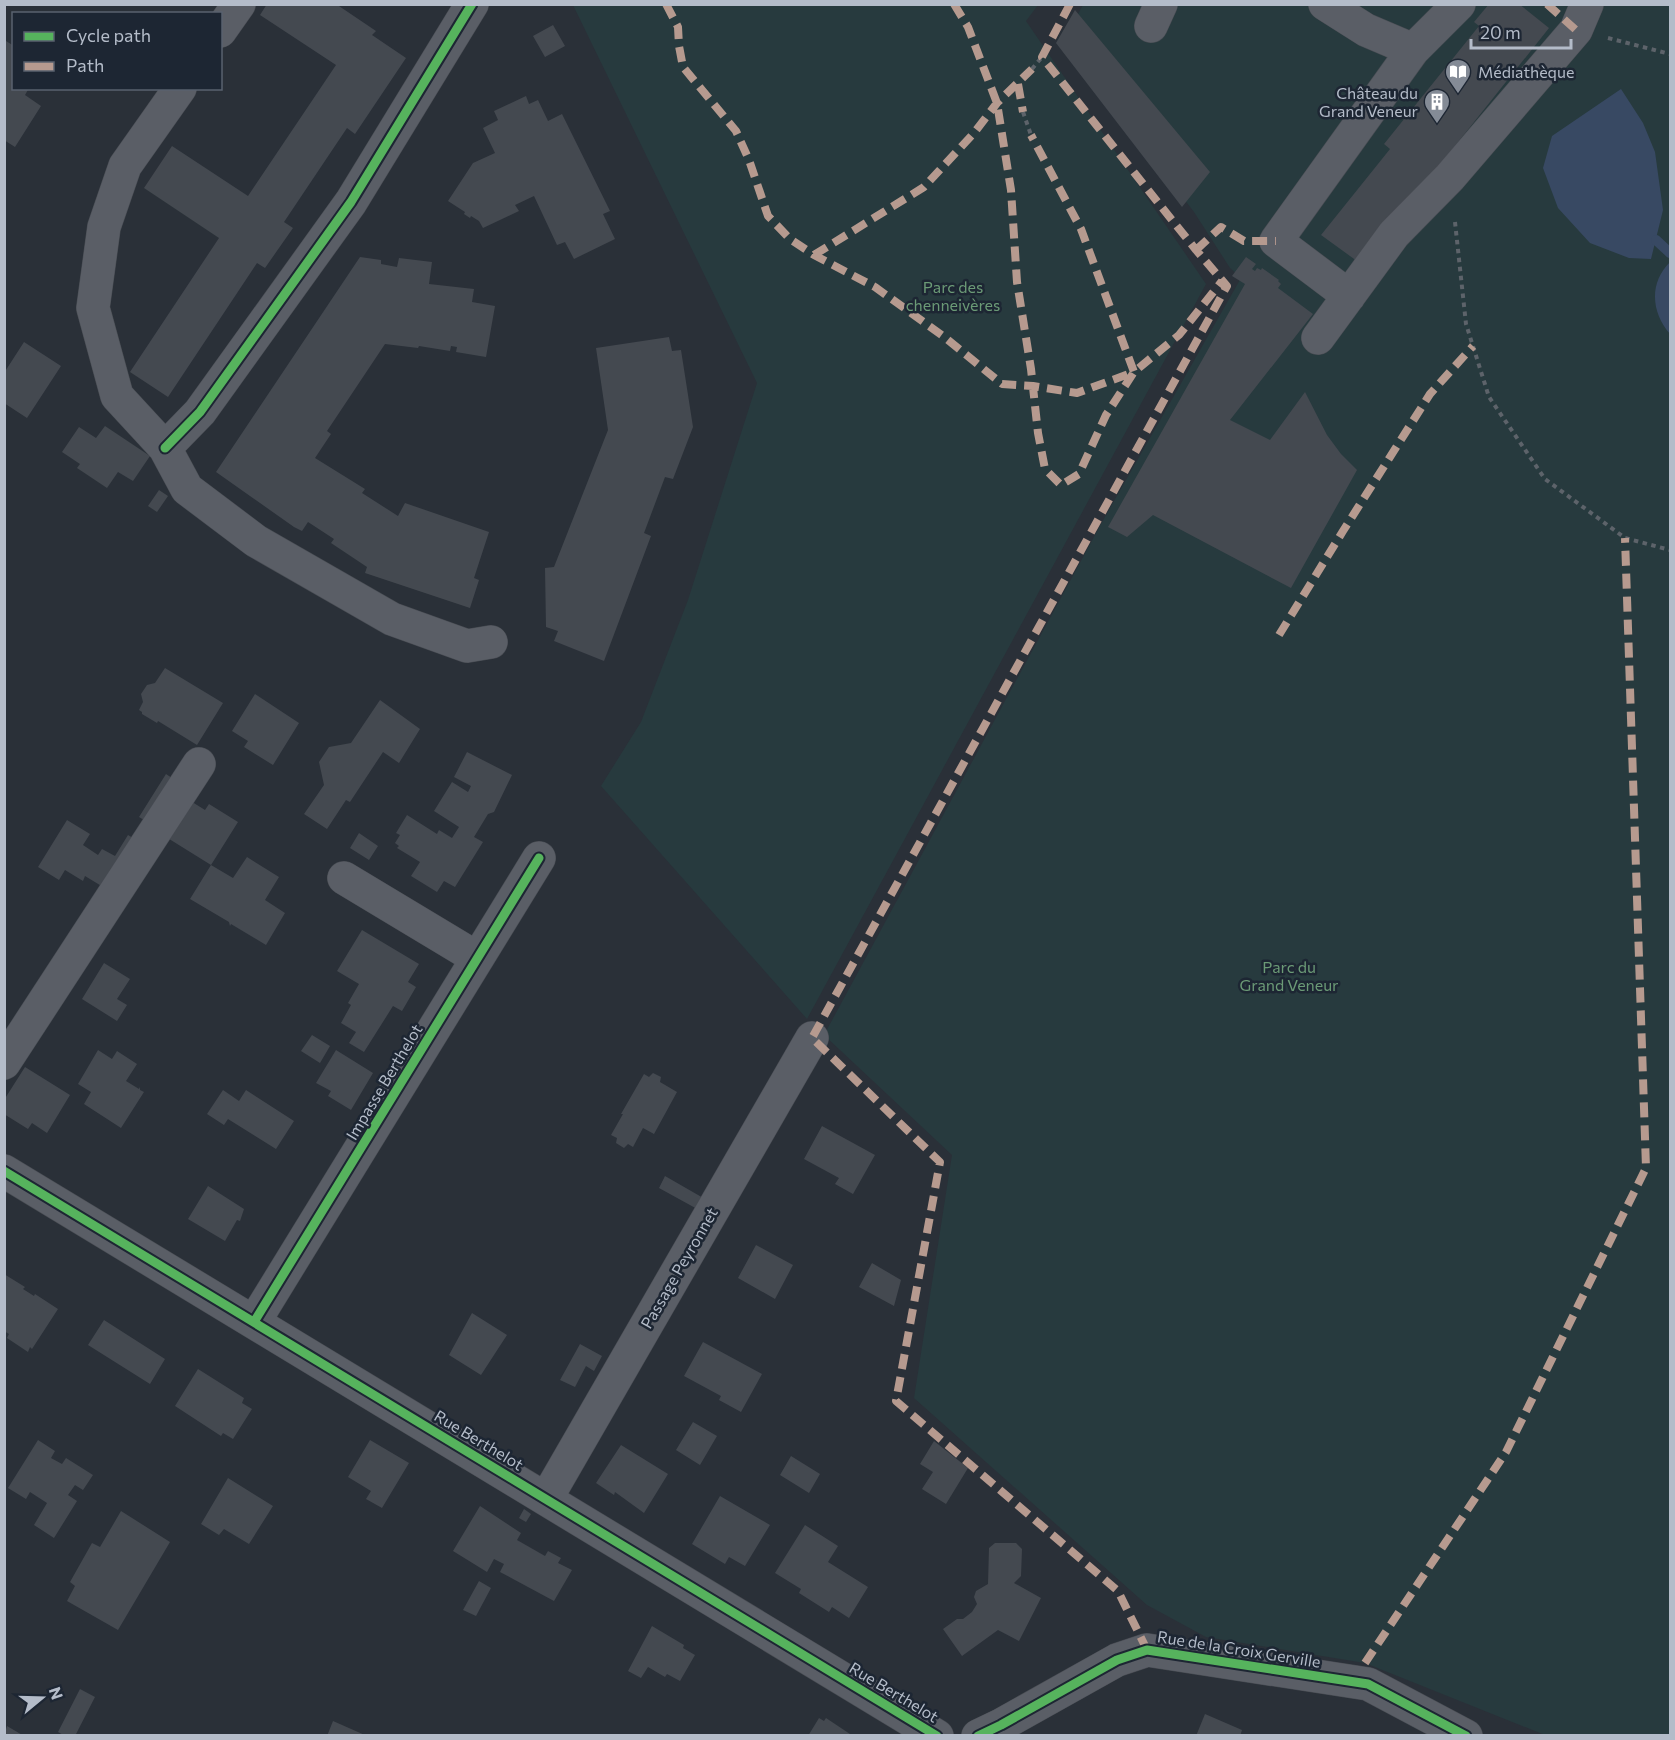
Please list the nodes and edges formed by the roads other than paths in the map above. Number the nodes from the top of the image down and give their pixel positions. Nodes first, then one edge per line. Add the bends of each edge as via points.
1 (239, 4) edge
2 (472, 4) edge
3 (1326, 4) edge
4 (1459, 4) edge
5 (1581, 17) edge
6 (222, 28) edge
7 (1413, 50) junction
8 (179, 90) edge
9 (1349, 296) junction
10 (1318, 338) dead end
11 (165, 448) junction
12 (491, 642) dead end
13 (199, 764) dead end
14 (539, 858) dead end
15 (344, 878) dead end
16 (477, 958) junction
17 (812, 1038) dead end
18 (4, 1063) edge
19 (4, 1171) edge
20 (254, 1322) junction
21 (546, 1498) junction
22 (937, 1736) edge
23 (978, 1736) edge
24 (1466, 1736) edge

1 - 6 street
2 - 11 street via 351,202 200,412
3 - 7 street via 1366,30
4 - 7 street
5 - 9 street via 1450,177 1395,234
7 - 9 street via 1276,241
8 - 11 street via 125,166 104,227 93,308 117,396
9 - 10 street
11 - 12 street via 187,489 256,541 392,620 467,646
13 - 18 street
14 - 16 street, Impasse Berthelot
15 - 16 street
16 - 20 street, Impasse Berthelot
17 - 21 street, Passage Peyronnet
19 - 20 street, Rue Berthelot
20 - 21 street, Rue Berthelot
21 - 22 street, Rue Berthelot
23 - 24 street, Rue de la Croix Gerville via 1117,1660 1147,1650 1368,1684

